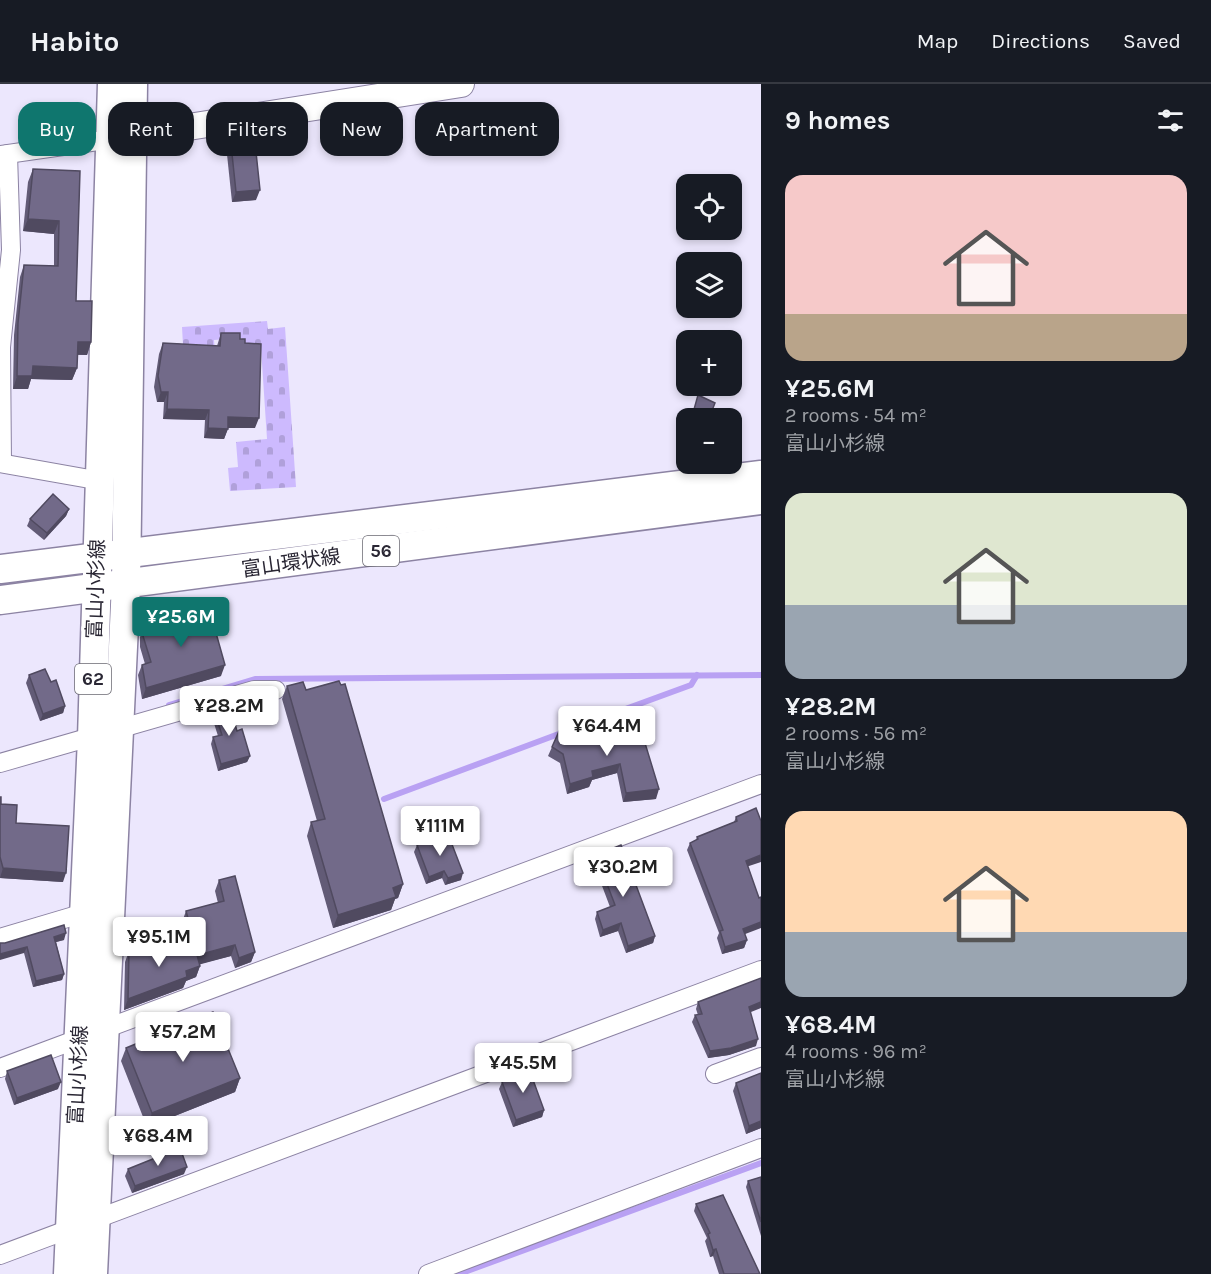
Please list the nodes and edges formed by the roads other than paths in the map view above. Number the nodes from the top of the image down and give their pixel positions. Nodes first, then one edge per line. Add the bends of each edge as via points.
1 (112, 84) edge
2 (133, 84) edge
3 (461, 84) edge
4 (115, 102) edge
5 (129, 102) edge
6 (194, 126) edge
7 (108, 139) edge
8 (4, 154) edge
9 (121, 156) edge
10 (122, 156) edge
11 (1, 463) edge
12 (761, 475) edge
13 (101, 481) junction
14 (761, 500) edge
15 (127, 553) junction
16 (97, 558) junction
17 (0, 569) edge
18 (126, 584) junction
19 (96, 588) junction
20 (0, 600) edge
21 (276, 690) dead end
22 (119, 729) junction
23 (92, 738) junction
24 (0, 763) edge
25 (761, 784) edge
26 (84, 913) junction
27 (0, 938) edge
28 (761, 970) edge
29 (92, 1034) junction
30 (761, 1057) edge
31 (0, 1068) edge
32 (715, 1074) dead end
33 (761, 1148) edge
34 (82, 1225) junction
35 (0, 1255) edge
36 (68, 1274) edge
37 (93, 1274) edge
38 (428, 1274) edge

1 - 4 main road, 富山小杉線 / 62
2 - 5 main road, 富山小杉線 / 62
3 - 6 street
7 - 8 street
8 - 11 street via 11,250 1,347
9 - 13 main road, 富山小杉線 / 62
10 - 15 main road, 富山小杉線 / 62
11 - 13 street
12 - 15 main road, 富山環状線 / 56
13 - 16 main road, 富山小杉線 / 62
14 - 18 main road, 富山環状線 / 56
15 - 16 main road, 富山環状線 / 56
15 - 18 main road, 富山小杉線 / 62
16 - 17 main road, 富山環状線 / 56
16 - 19 main road, 富山小杉線 / 62
18 - 19 main road, 富山環状線 / 56
18 - 22 main road, 富山小杉線 / 62
19 - 20 main road, 富山環状線 / 56
19 - 23 main road, 富山小杉線 / 62
21 - 22 street via 254,690
22 - 23 street
22 - 29 main road, 富山小杉線 / 62
23 - 24 street
23 - 26 main road, 富山小杉線 / 62
25 - 29 street
26 - 27 street
26 - 29 main road, 富山小杉線 / 62
28 - 34 street
29 - 31 street
29 - 34 main road, 富山小杉線 / 62
30 - 32 street
33 - 38 street
34 - 35 street
34 - 36 main road, 富山小杉線 / 62
34 - 37 main road, 富山小杉線 / 62

